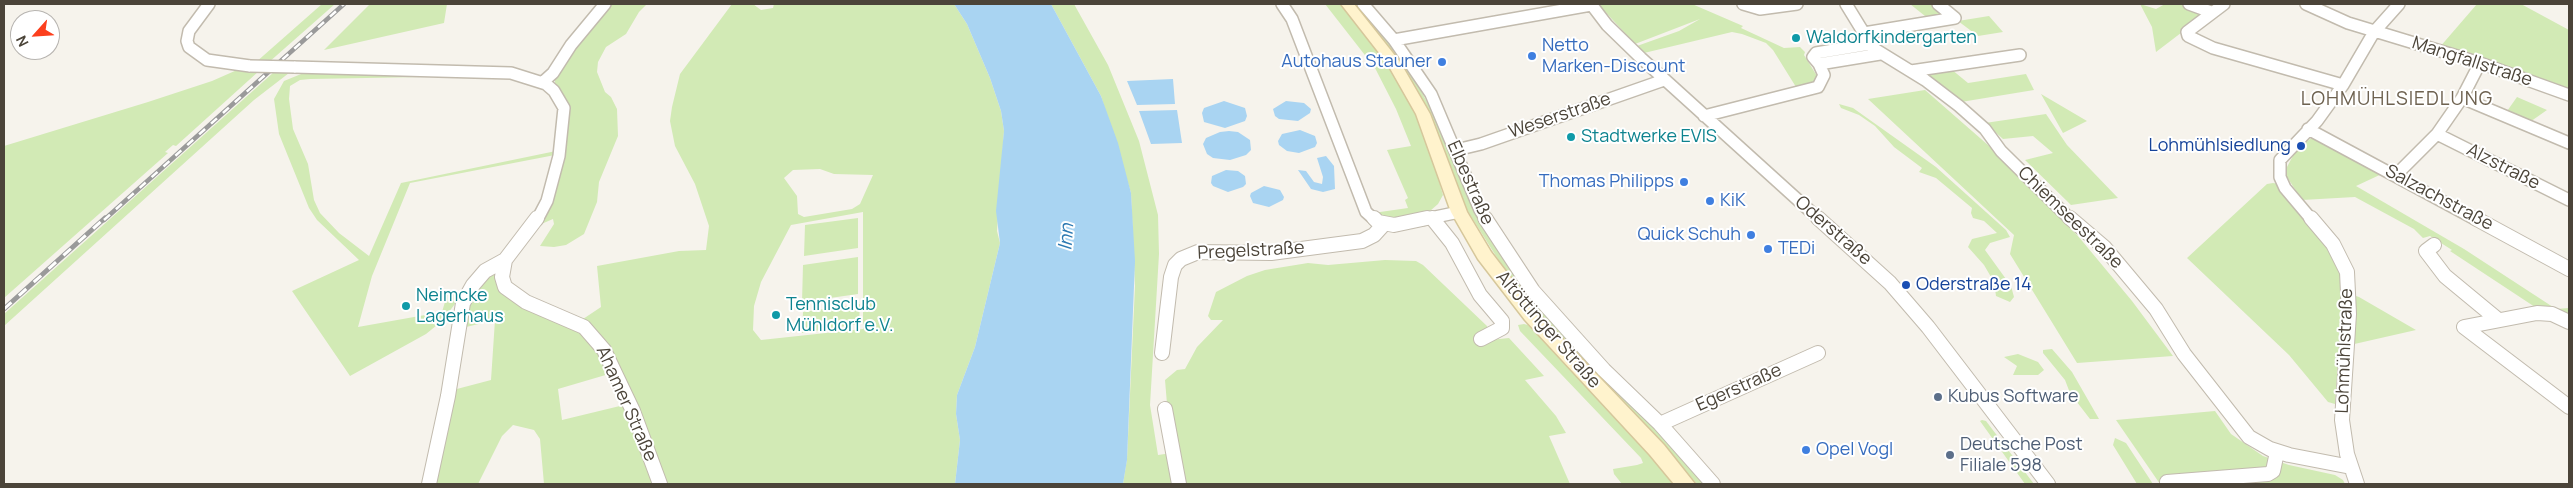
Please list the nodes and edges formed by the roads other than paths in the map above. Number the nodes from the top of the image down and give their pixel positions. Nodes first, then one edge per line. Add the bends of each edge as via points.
1 (209, 4) edge
2 (605, 4) edge
3 (1282, 4) edge
4 (1347, 4) edge
5 (1363, 4) edge
6 (1591, 4) edge
7 (1743, 4) edge
8 (1797, 4) edge
9 (1846, 4) edge
10 (1938, 4) edge
11 (2190, 4) edge
12 (2224, 4) edge
13 (2306, 4) edge
14 (2399, 4) edge
15 (2211, 12) junction
16 (1864, 33) junction
17 (2373, 36) junction
18 (1394, 40) junction
19 (1870, 44) junction
20 (1880, 54) junction
21 (2020, 55) dead end
22 (2480, 62) junction
23 (1819, 64) junction
24 (1911, 71) junction
25 (1664, 80) junction
26 (543, 82) junction
27 (2343, 85) junction
28 (2569, 95) edge
29 (2462, 98) junction
30 (1704, 116) junction
31 (2308, 129) junction
32 (2437, 134) junction
33 (2569, 143) edge
34 (1456, 150) junction
35 (2396, 175) junction
36 (2569, 200) edge
37 (1459, 212) junction
38 (1432, 218) junction
39 (1384, 224) junction
40 (2434, 245) dead end
41 (505, 260) junction
42 (2569, 269) edge
43 (2497, 319) junction
44 (2569, 322) edge
45 (1481, 340) dead end
46 (1162, 353) dead end
47 (1818, 353) dead end
48 (2569, 407) edge
49 (1165, 409) dead end
50 (1660, 424) junction
51 (2276, 452) junction
52 (2351, 467) junction
53 (2167, 482) dead end
54 (429, 484) edge
55 (660, 484) edge
56 (1179, 484) edge
57 (1685, 484) edge
58 (1713, 484) edge
59 (2048, 484) edge
60 (2357, 484) edge

1 - 26 street, bridge via 189,31 187,42 200,57 229,64 502,72
2 - 26 street
3 - 39 street via 1292,19 1360,201 1369,216
4 - 37 main road, Altöttinger Straße via 1393,62 1423,114
5 - 18 street, Elbestraße
6 - 18 street
6 - 25 street, Oderstraße via 1616,35
7 - 8 street via 1760,10
9 - 16 street, Chiemseestraße
10 - 16 street via 1955,18
11 - 15 street
12 - 15 street
13 - 17 street
14 - 17 street
15 - 27 street via 2187,32 2188,36 2213,48
16 - 19 street, Chiemseestraße
17 - 22 street, Mangfallstraße
17 - 27 street
18 - 34 street, Elbestraße via 1431,94
19 - 20 street, Chiemseestraße
19 - 23 street via 1816,53 1813,57
20 - 23 street
20 - 24 street, Chiemseestraße
21 - 24 street
22 - 28 street, Mangfallstraße
22 - 29 street
23 - 30 street via 1824,75 1818,86
24 - 51 street, Chiemseestraße via 1959,106 2079,227 2104,247 2156,309 2184,354 2244,432
25 - 30 street, Oderstraße
25 - 34 street, Weserstraße
26 - 41 street via 554,91 564,108 554,179 543,208
27 - 31 street
29 - 32 street
29 - 33 street
30 - 59 street, Oderstraße via 1890,282
31 - 35 street, Salzachstraße
31 - 52 street, Lohmühlstraße via 2280,160 2279,174 2285,188 2333,244 2347,272 2349,314 2342,420
32 - 35 street
32 - 36 street, Alzstraße
34 - 50 street, Elbestraße via 1480,210 1533,292 1592,357
35 - 42 street, Salzachstraße
37 - 38 street
37 - 57 main road, Altöttinger Straße via 1484,256 1521,304
38 - 39 street
38 - 45 street via 1452,243 1480,295 1502,321 1502,328
39 - 46 street, Pregelstraße via 1374,235 1362,241 1271,253 1198,252 1181,259 1172,277
40 - 43 street via 2426,251 2445,276
41 - 54 street via 485,271 472,285 463,303
41 - 55 street, Ahamer Straße via 502,282 510,292 546,312 584,327 600,344 633,411
43 - 44 street via 2545,313
43 - 48 street via 2464,327
47 - 50 street, Egerstraße
49 - 56 street
50 - 58 street, Elbestraße
51 - 52 street, Chiemseestraße
51 - 53 street via 2273,471 2268,474
52 - 60 street, Lohmühlstraße

